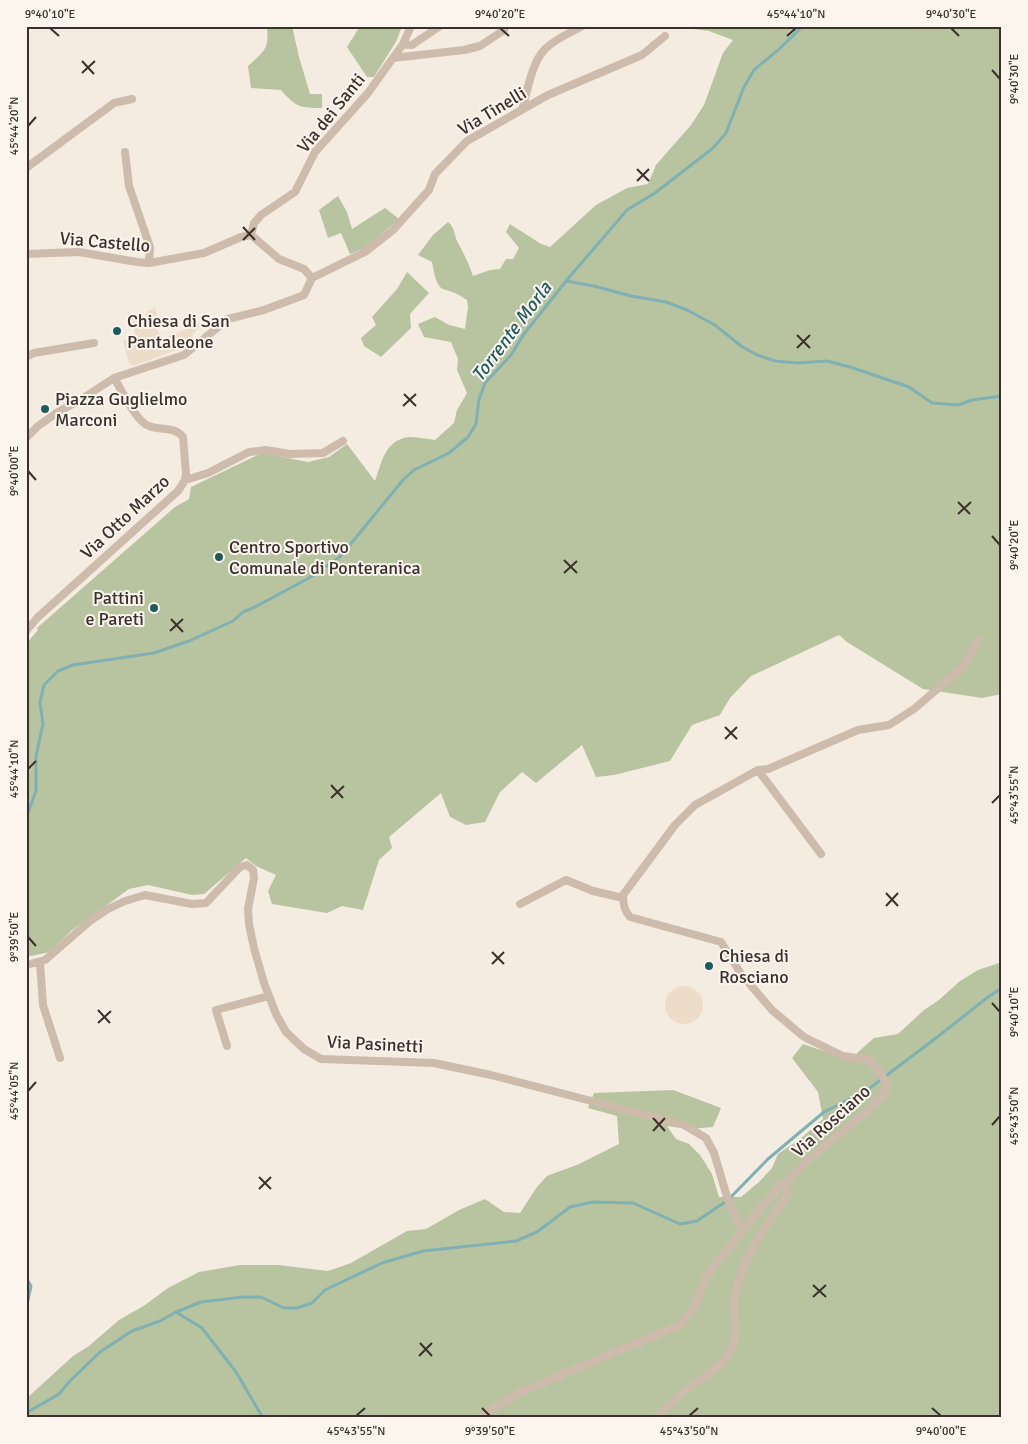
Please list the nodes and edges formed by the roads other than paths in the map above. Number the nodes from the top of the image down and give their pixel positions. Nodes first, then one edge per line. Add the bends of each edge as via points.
1 (411, 26) edge
2 (440, 26) edge
3 (582, 26) edge
4 (504, 30) dead end
5 (664, 36) dead end
6 (403, 44) junction
7 (393, 58) junction
8 (132, 100) dead end
9 (522, 110) junction
10 (125, 152) dead end
11 (26, 168) edge
12 (251, 235) junction
13 (26, 254) edge
14 (149, 263) junction
15 (312, 278) junction
16 (94, 343) dead end
17 (26, 357) edge
18 (114, 378) junction
19 (26, 438) edge
20 (343, 441) dead end
21 (185, 480) junction
22 (26, 631) edge
23 (979, 639) dead end
24 (758, 770) junction
25 (821, 854) dead end
26 (623, 898) junction
27 (520, 904) dead end
28 (40, 962) junction
29 (26, 965) edge
30 (269, 996) junction
31 (227, 1046) dead end
32 (60, 1058) dead end
33 (786, 1183) junction
34 (744, 1230) junction
35 (479, 1418) edge
36 (656, 1418) edge

1 - 6 street, Via dei Santi
2 - 6 street via 412,45
3 - 9 street via 546,48 536,63
4 - 7 street via 480,46
5 - 9 street, Via Tinelli via 642,55 548,95
6 - 7 street, Via dei Santi
7 - 12 street, Via dei Santi via 368,93 315,152 295,192 261,215 254,223
8 - 11 street via 114,103
9 - 15 street, Via Tinelli via 467,141 435,174 423,196 392,230 366,252
10 - 14 street via 129,186 150,247
12 - 14 street, Via Castello via 204,253
12 - 15 street via 279,258 304,269
13 - 14 street, Via Castello via 79,252
15 - 18 street via 304,295 228,319 184,355
16 - 17 street
18 - 19 street via 58,412
18 - 21 street, Via Otto Marzo via 140,420 183,437
20 - 21 street via 323,453 249,452 208,473
21 - 22 street, Via Otto Marzo via 178,491
23 - 24 street via 963,667 914,709 889,725 858,730 768,769
24 - 25 street
24 - 26 street via 695,805 657,848
26 - 27 street via 566,880
26 - 33 street, Via Rosciano via 625,912 630,917 721,942 741,974 772,1010 804,1037 843,1056 870,1060 887,1083 887,1090 876,1103 817,1152
28 - 29 street, Via Pasinetti
28 - 30 street, Via Pasinetti via 113,906 145,895 192,904 206,903 240,867 247,865 253,870 254,878 248,909 249,924
28 - 32 street via 44,1005
30 - 31 street via 216,1010
30 - 34 street, Via Pasinetti via 286,1032 321,1059 434,1063 684,1125 706,1138 714,1153 728,1200
33 - 34 street, Via Rosciano via 780,1185
33 - 36 street via 786,1197 756,1243 738,1284 734,1298 735,1338 732,1348 722,1364
34 - 35 street, Via Rosciano via 706,1276 693,1310 680,1325 518,1393

